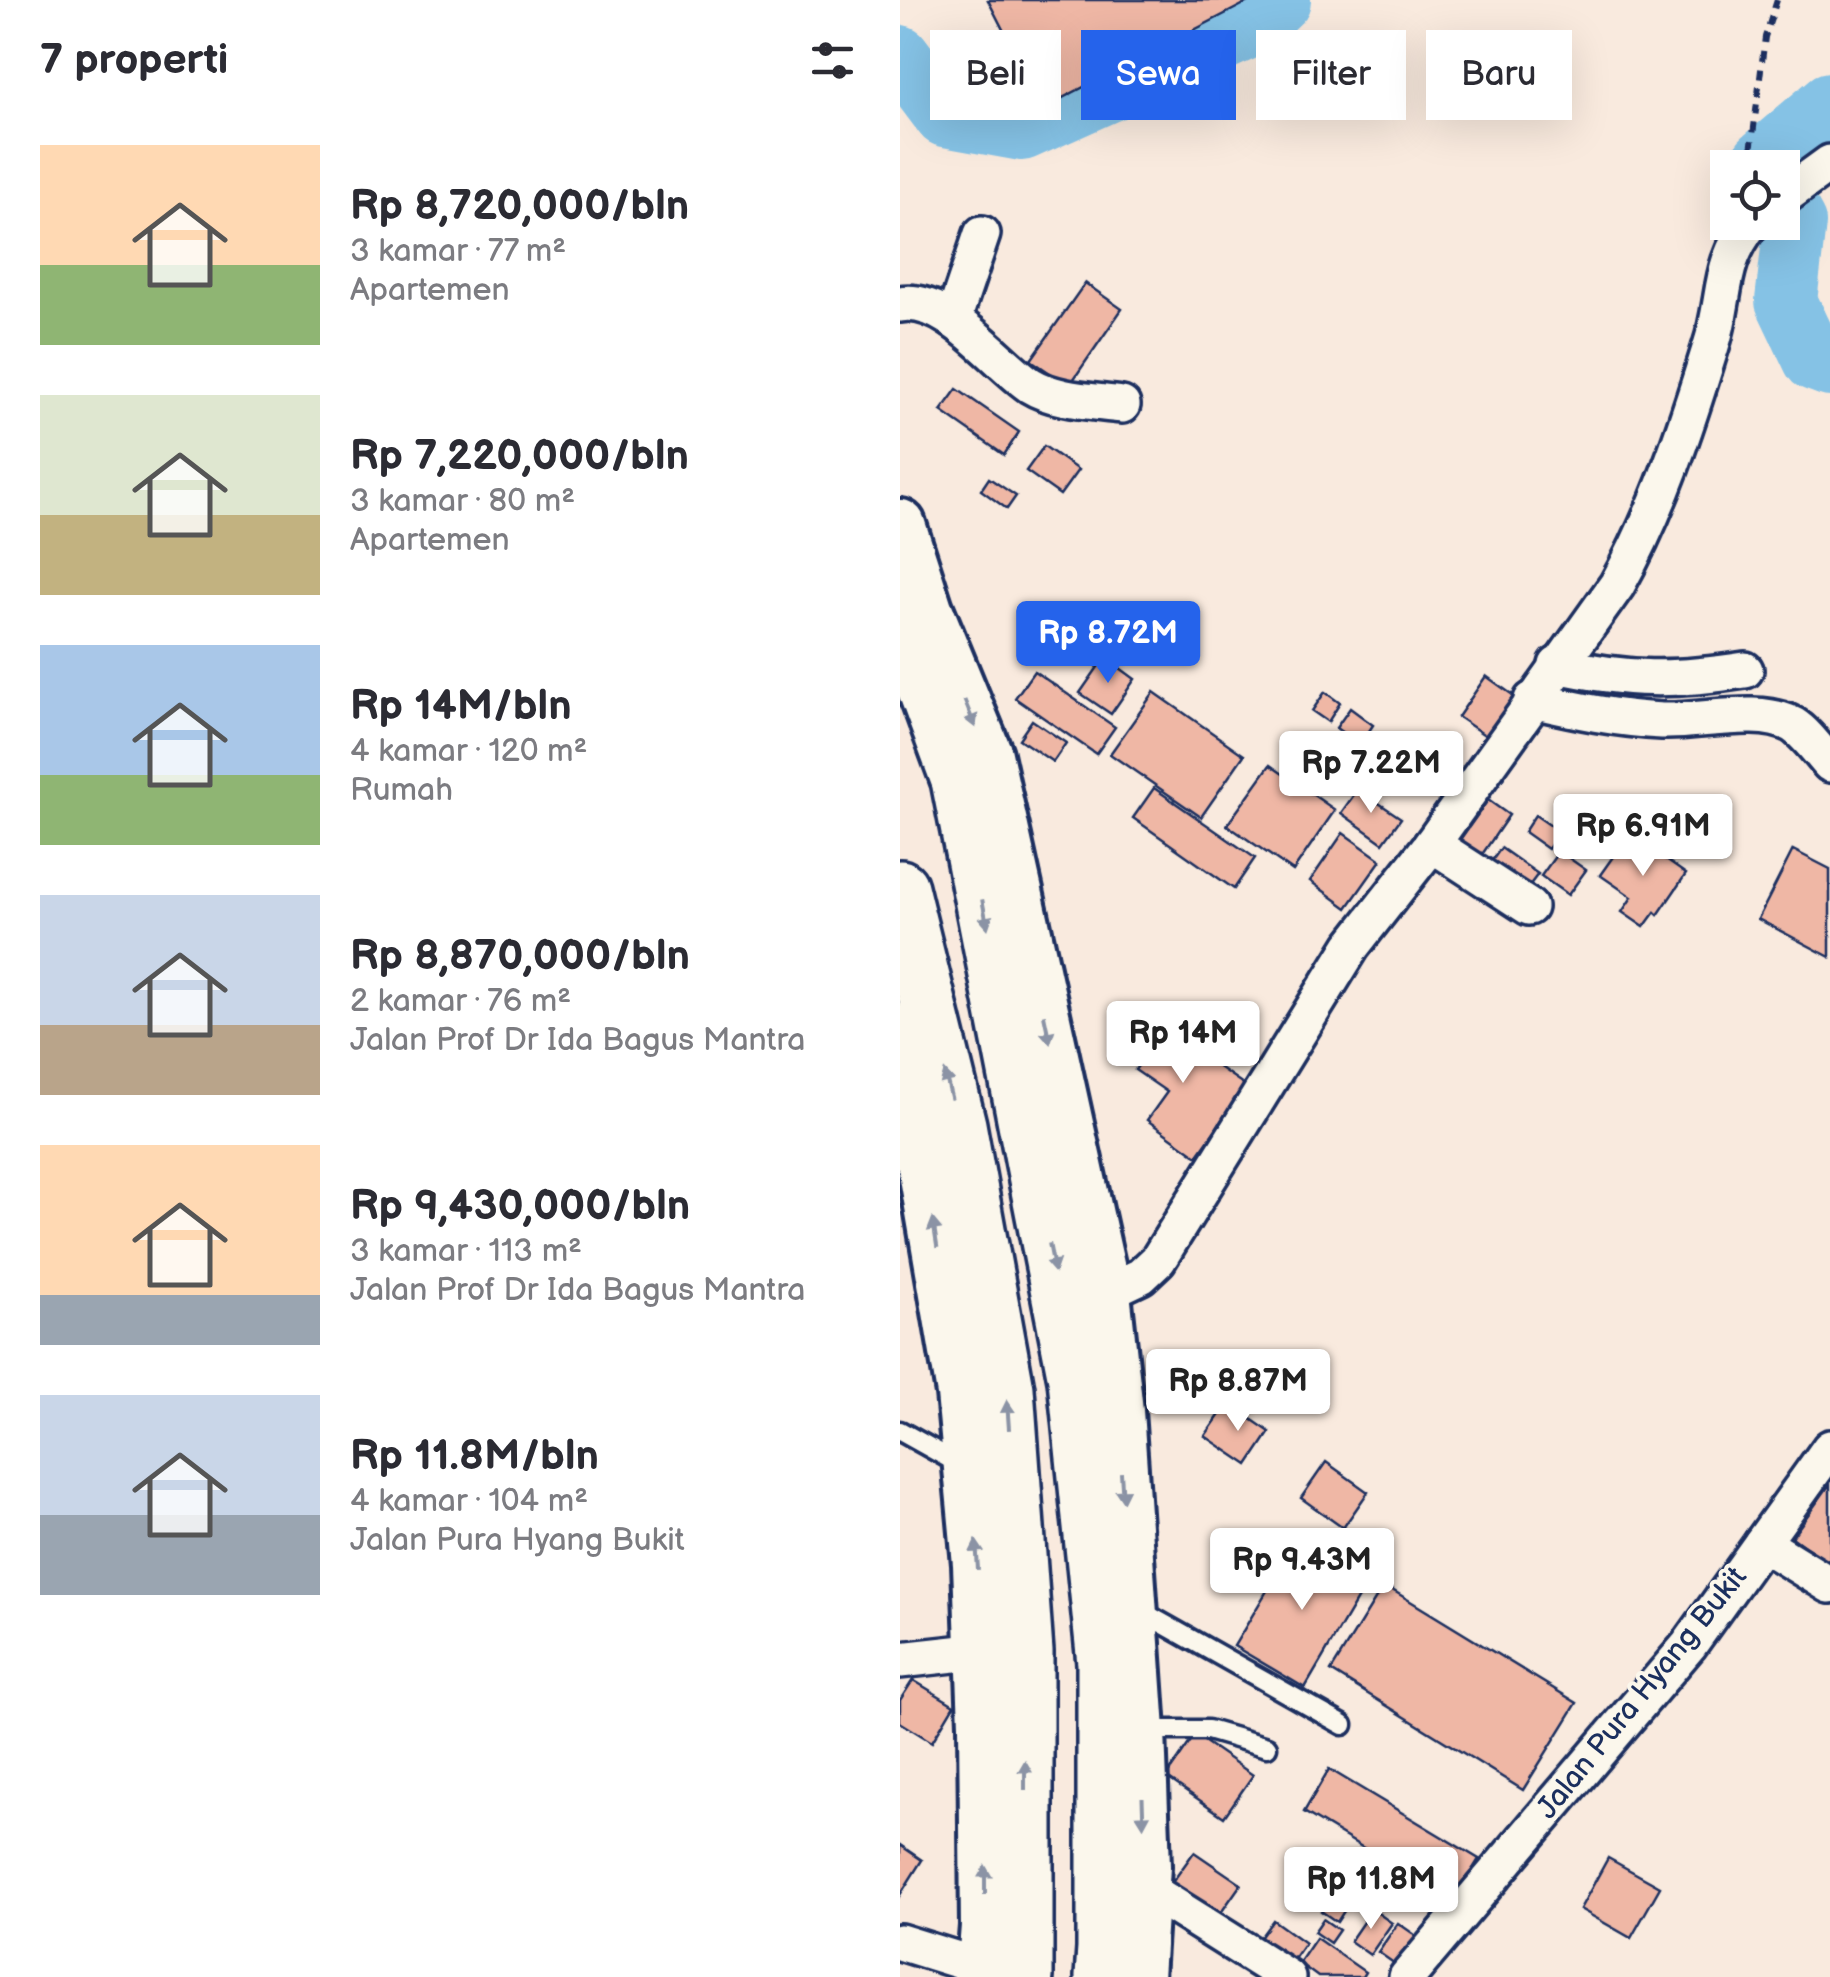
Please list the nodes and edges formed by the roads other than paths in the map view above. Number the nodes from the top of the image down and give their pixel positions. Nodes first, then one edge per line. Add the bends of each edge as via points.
1 (1823, 168) edge
2 (1800, 185) edge
3 (982, 234) dead end
4 (1740, 240) edge
5 (900, 304) edge
6 (953, 320) junction
7 (1122, 405) dead end
8 (900, 524) edge
9 (900, 619) edge
10 (1557, 665) junction
11 (1745, 670) dead end
12 (1532, 700) junction
13 (1830, 764) edge
14 (1432, 844) junction
15 (900, 888) edge
16 (1530, 907) dead end
17 (900, 1030) edge
18 (1034, 1162) junction
19 (968, 1181) junction
20 (1104, 1293) junction
21 (900, 1431) edge
22 (1830, 1448) edge
23 (970, 1470) junction
24 (1762, 1543) junction
25 (1830, 1585) edge
26 (1130, 1605) junction
27 (982, 1651) junction
28 (900, 1660) edge
29 (1342, 1725) dead end
30 (1140, 1731) junction
31 (1267, 1748) dead end
32 (1144, 1888) junction
33 (900, 1942) edge
34 (1004, 1972) edge
35 (1103, 1977) edge
36 (1138, 1977) edge
37 (1287, 1977) edge
38 (1407, 1977) edge

1 - 2 street
3 - 6 street
4 - 10 street via 1729,256 1713,341 1639,546
5 - 6 street via 912,302
6 - 7 street via 1031,385
8 -> 20 street via 987,755
9 -> 18 highway via 959,780
10 - 11 street via 1639,680
10 - 12 street
12 - 13 street via 1666,722 1778,720 1794,726
12 - 14 street
14 - 16 street
14 - 20 street via 1352,946 1158,1260 1142,1276
19 -> 15 highway
23 -> 17 street
18 - 19 highway
18 -> 35 highway via 1076,1379 1104,1664
34 -> 19 highway via 1025,1652 1006,1388
20 -> 26 street
21 - 23 lane
22 - 24 street, Jalan Pura Hyang Bukit
27 -> 23 street
24 - 25 street
24 - 38 street, Jalan Pura Hyang Bukit via 1689,1645
26 - 29 lane
26 - 30 street
27 - 28 street
34 -> 27 street via 986,1926
30 - 31 lane via 1208,1730
30 -> 32 street
32 - 36 street
32 - 37 street
33 - 34 street

